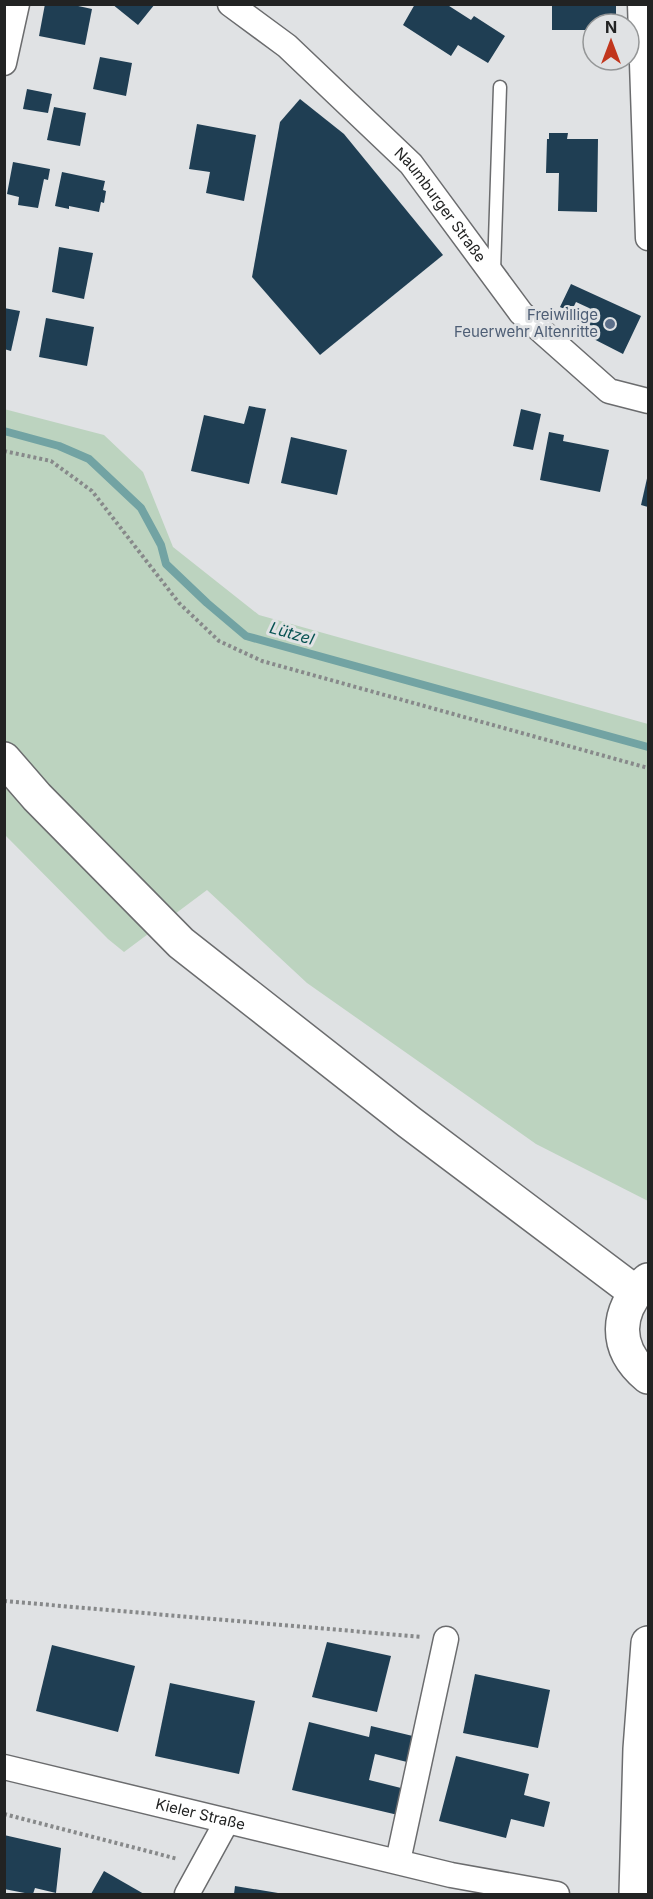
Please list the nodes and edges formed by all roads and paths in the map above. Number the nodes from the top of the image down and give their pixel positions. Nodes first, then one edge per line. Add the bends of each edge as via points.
1 (17, 4) edge
2 (230, 4) edge
3 (640, 4) edge
4 (4, 63) edge
5 (500, 87) dead end
6 (648, 237) edge
7 (494, 275) junction
8 (648, 402) edge
9 (4, 451) edge
10 (4, 759) edge
11 (648, 768) edge
12 (642, 1286) edge
13 (648, 1377) edge
14 (4, 1601) edge
15 (446, 1639) joint
16 (648, 1643) edge
17 (4, 1767) edge
18 (4, 1814) edge
19 (227, 1821) junction
20 (398, 1861) junction
21 (203, 1865) junction
22 (187, 1894) edge
23 (558, 1894) edge
24 (636, 1894) edge

1 - 4 street
2 - 7 street, Naumburger Straße via 287,46 411,164
3 - 6 street
5 - 7 lane
7 - 8 street, Naumburger Straße via 521,313 609,391
9 - 11 path via 51,461 92,491 179,603 219,640 262,661
10 - 12 main road via 181,943 418,1129
12 - 13 main road via 625,1310 622,1330 626,1350
14 - 15 path
15 - 20 street
16 - 24 main road via 639,1761
17 - 19 street, Kieler Straße
18 - 21 path
19 - 20 street, Kieler Straße
19 - 21 street
20 - 23 street, Kieler Straße via 451,1875
21 - 22 street

